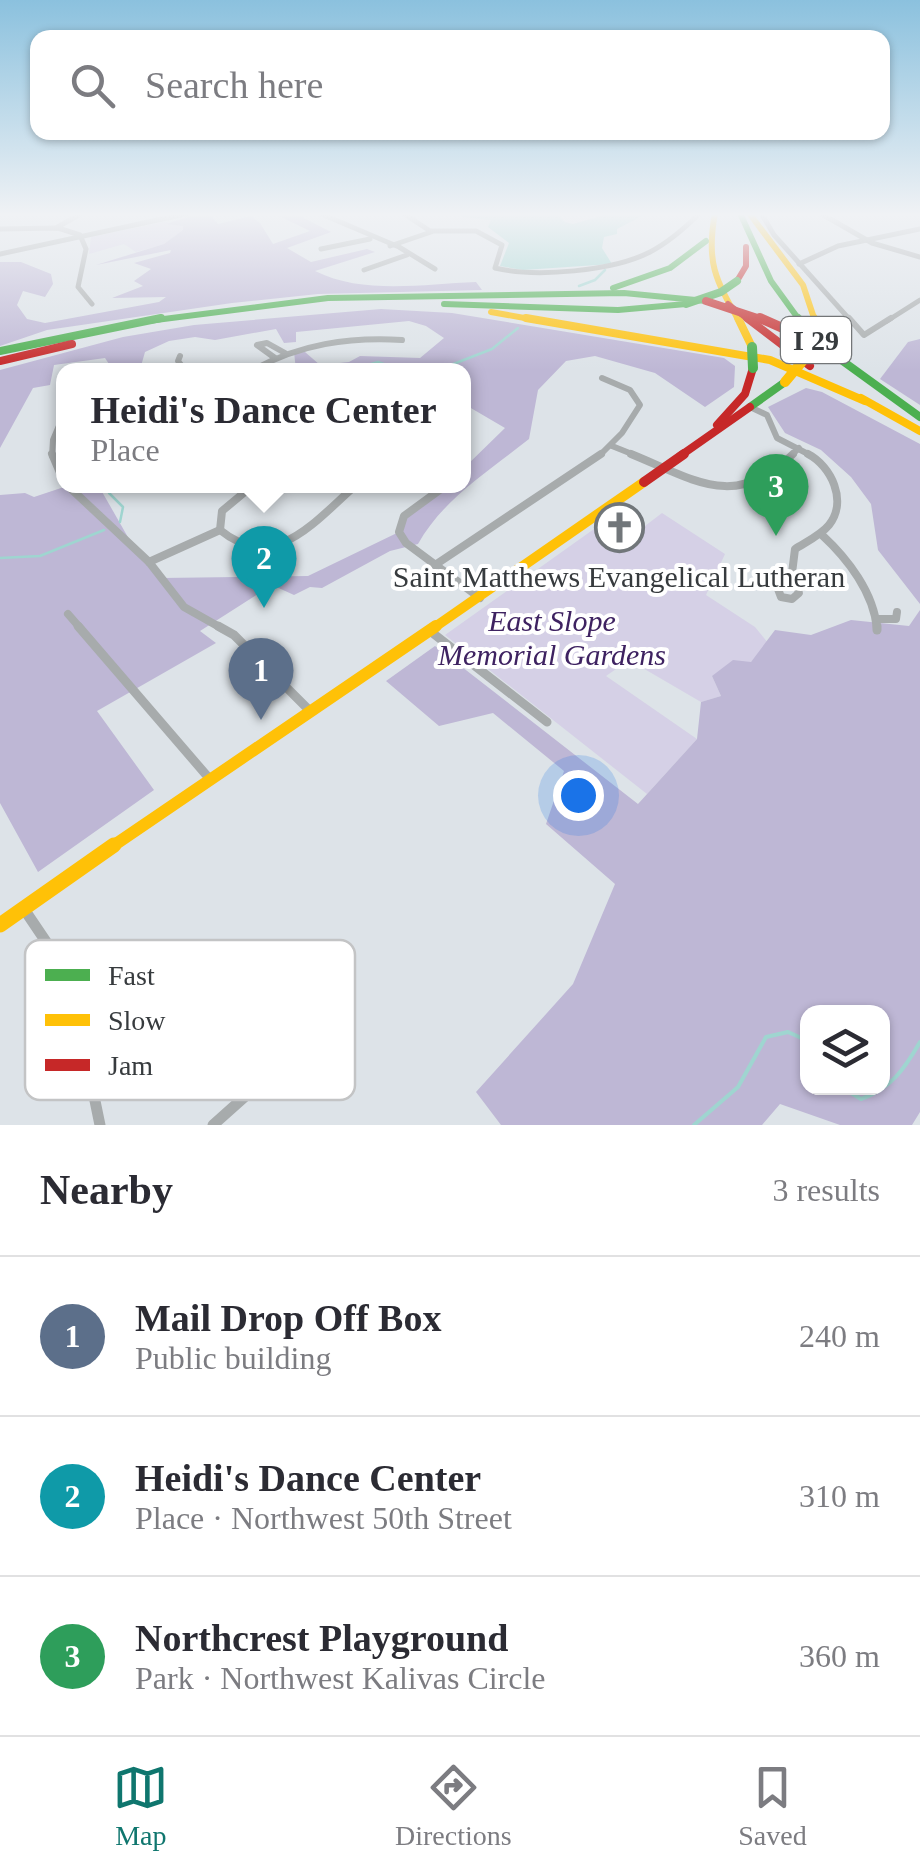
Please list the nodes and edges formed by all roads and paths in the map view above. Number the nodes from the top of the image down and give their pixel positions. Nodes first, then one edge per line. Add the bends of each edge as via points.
1 (83, 266) edge
2 (377, 266) edge
3 (430, 266) edge
4 (497, 266) edge
5 (618, 266) edge
6 (670, 266) edge
7 (709, 266) edge
8 (746, 266) edge
9 (759, 266) edge
10 (789, 266) edge
11 (800, 266) edge
12 (435, 268) dead end
13 (364, 270) dead end
14 (566, 293) junction
15 (920, 300) edge
16 (92, 304) dead end
17 (418, 304) junction
18 (728, 304) junction
19 (402, 340) dead end
20 (0, 351) edge
21 (285, 354) junction
22 (180, 356) dead end
23 (275, 358) junction
24 (0, 361) edge
25 (180, 363) edge
26 (266, 363) edge
27 (602, 378) dead end
28 (865, 401) junction
29 (750, 408) junction
30 (920, 419) edge
31 (920, 431) edge
32 (56, 434) edge
33 (612, 446) junction
34 (693, 446) junction
35 (799, 448) junction
36 (56, 462) edge
37 (664, 468) junction
38 (76, 493) edge
39 (244, 493) edge
40 (347, 493) edge
41 (436, 493) edge
42 (220, 530) junction
43 (822, 535) junction
44 (149, 562) junction
45 (435, 566) junction
46 (792, 574) dead end
47 (480, 598) junction
48 (898, 612) dead end
49 (68, 614) dead end
50 (430, 632) junction
51 (311, 712) junction
52 (547, 722) dead end
53 (208, 777) junction
54 (24, 910) junction
55 (0, 926) edge
56 (45, 940) edge
57 (95, 1100) edge
58 (241, 1100) edge
59 (100, 1125) edge
60 (213, 1125) edge

1 - 16 street via 78,287
2 - 13 street
3 - 12 street
4 - 5 street
6 - 14 main road via 618,286
7 - 18 main road, I 29
8 - 17 main road, bridge via 720,292 686,304 618,310
9 - 30 main road, I 29 via 794,319
10 - 29 main road, bridge via 804,285 817,327 812,351
11 - 15 street via 864,335
14 - 20 main road via 274,303 166,316
14 - 30 main road, bridge via 655,294 746,312 787,330
17 - 24 main road via 217,316
17 - 28 main road via 732,352 813,375
18 - 28 main road, I 29
18 - 34 main road, bridge via 752,347 754,368 745,394
19 - 21 street via 341,340
21 - 23 street
21 - 23 street via 257,345
22 - 25 street
23 - 26 street
27 - 33 street via 630,390 640,405
28 - 31 main road, I 29
29 - 34 main road
29 - 35 street via 767,415 774,433
32 - 36 street via 50,449
33 - 37 street
33 - 45 street
34 - 37 main road
35 - 37 street via 782,468 744,490 718,490
35 - 43 street via 832,476 837,512
37 - 47 main road
38 - 44 street
39 - 42 street via 222,511
40 - 42 street via 306,531 278,546 240,545
41 - 45 street via 399,524 401,538
42 - 44 street
43 - 46 street via 796,549
43 - 48 street via 846,557 877,625
44 - 51 street via 184,607 227,629
45 - 47 street
47 - 50 main road
49 - 53 street
50 - 51 main road
50 - 52 street
51 - 53 main road
53 - 54 main road
54 - 55 main road
54 - 56 street
57 - 59 street
58 - 60 street

